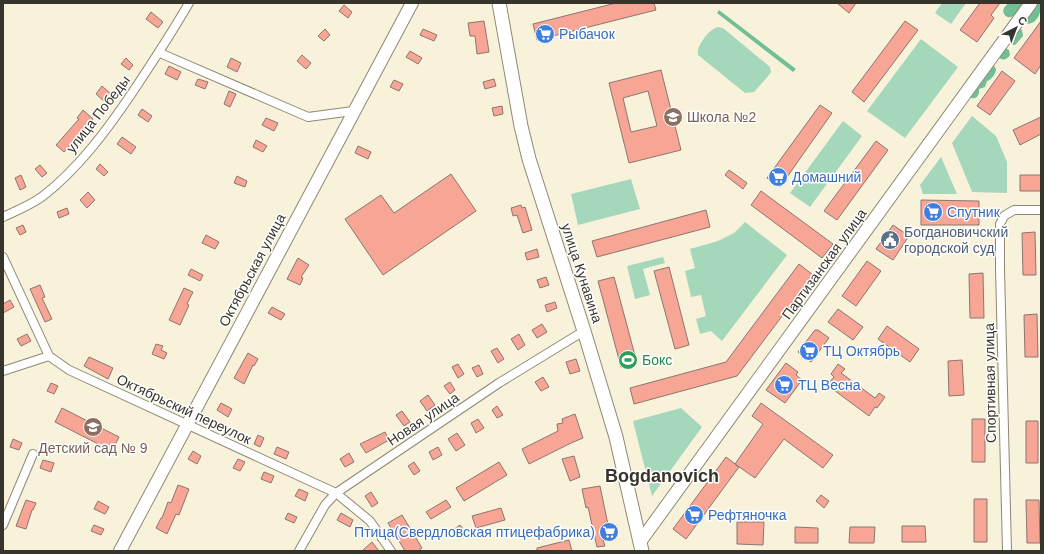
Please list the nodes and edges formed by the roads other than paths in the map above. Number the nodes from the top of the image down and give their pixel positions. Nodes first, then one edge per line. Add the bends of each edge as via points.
1 (189, 3) edge
2 (412, 3) edge
3 (499, 3) edge
4 (1032, 3) edge
5 (160, 53) junction
6 (353, 111) junction
7 (1041, 210) edge
8 (3, 217) edge
9 (3, 257) edge
10 (584, 331) junction
11 (49, 356) junction
12 (3, 371) edge
13 (187, 426) junction
14 (33, 454) dead end
15 (336, 494) junction
16 (3, 525) edge
17 (641, 546) edge
18 (120, 551) edge
19 (299, 551) edge
20 (391, 551) edge
21 (1007, 551) edge

1 - 5 street, улица Победы
2 - 6 street, Октябрьская улица
3 - 10 main road, улица Кунавина via 529,159
4 - 17 street, Партизанская улица
5 - 6 street via 308,117
5 - 8 street, улица Победы via 120,110 78,162 42,196
6 - 13 street, Октябрьская улица
7 - 21 street, Спортивная улица via 1014,210 1004,216 1000,224
9 - 11 street
10 - 15 street, Новая улица via 499,383
10 - 17 main road, улица Кунавина via 616,437
11 - 12 street
11 - 13 street, Октябрьский переулок via 69,370
13 - 15 street, Октябрьский переулок
13 - 18 street, Октябрьская улица
14 - 16 street
15 - 19 street, Новая улица via 325,505
15 - 20 street, Октябрьский переулок via 370,521

